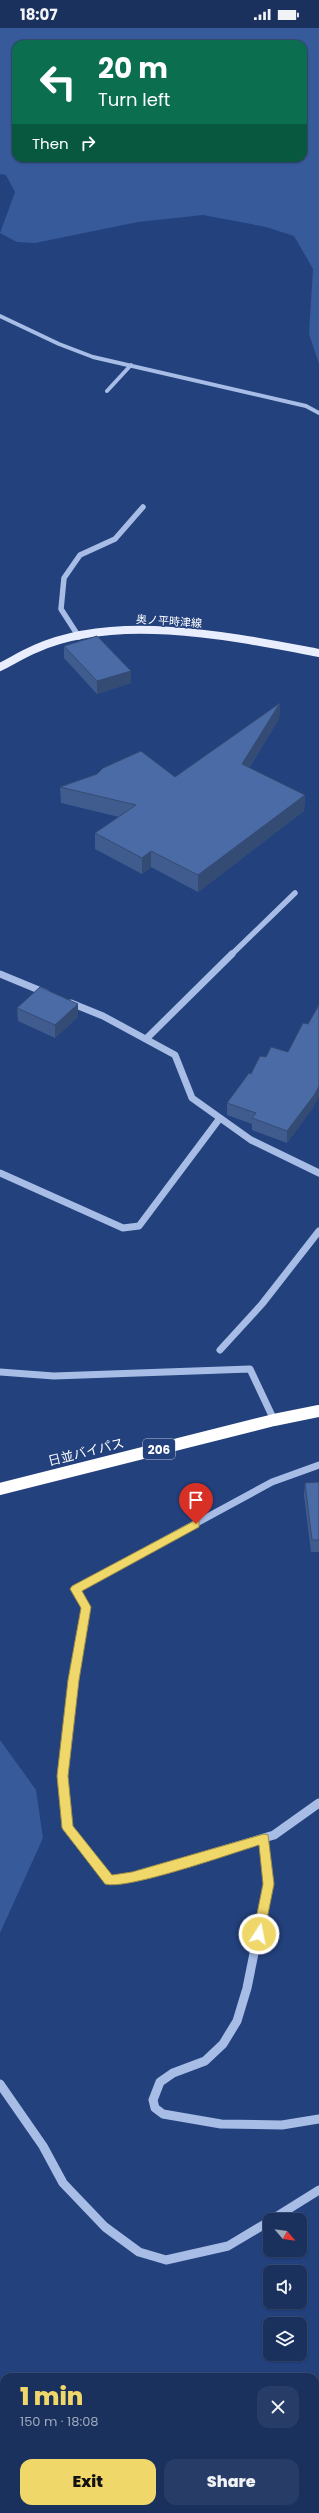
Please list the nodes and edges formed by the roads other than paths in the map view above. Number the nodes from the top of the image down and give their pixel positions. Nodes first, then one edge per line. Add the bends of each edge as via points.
1 (0, 316) edge
2 (131, 365) junction
3 (107, 391) dead end
4 (319, 413) edge
5 (143, 507) dead end
6 (79, 637) junction
7 (319, 653) edge
8 (0, 667) edge
9 (295, 893) dead end
10 (0, 974) edge
11 (52, 995) edge
12 (66, 1001) edge
13 (146, 1039) junction
14 (220, 1118) junction
15 (0, 1173) edge
16 (319, 1173) edge
17 (319, 1231) edge
18 (220, 1350) dead end
19 (0, 1372) edge
20 (319, 1411) edge
21 (274, 1420) junction
22 (319, 1464) edge
23 (0, 1489) edge
24 (319, 1803) edge
25 (264, 1839) junction
26 (0, 2084) edge
27 (319, 2119) edge
28 (319, 2190) edge
29 (281, 2213) edge
30 (263, 2224) edge

1 - 2 street via 93,357
2 - 3 street
2 - 4 street via 306,406
5 - 6 street via 115,539 80,555 64,578 61,609
6 - 7 main road, 奥ノ平時津線 via 126,630 160,630 219,636
6 - 8 main road, 奥ノ平時津線 via 30,650
9 - 13 street
10 - 11 street
12 - 13 street via 103,1016
13 - 14 street via 175,1055 192,1098
14 - 15 street via 139,1226 133,1229 123,1228
14 - 16 street via 251,1140
17 - 18 street via 262,1304
19 - 21 street via 54,1376 250,1370
20 - 21 highway, 日並バイパス / 206
21 - 23 highway, 日並バイパス / 206
22 - 25 street via 272,1482 75,1589 86,1607 74,1680 63,1776 68,1828 109,1880 132,1877
24 - 25 street via 274,1835
25 - 27 street via 268,1884 247,1988 236,2021 223,2044 205,2061 173,2073 160,2082 153,2100 155,2108 174,2117 250,2126 297,2125
26 - 30 street via 43,2146 63,2183 105,2227 138,2252 166,2260 228,2246
28 - 29 street

